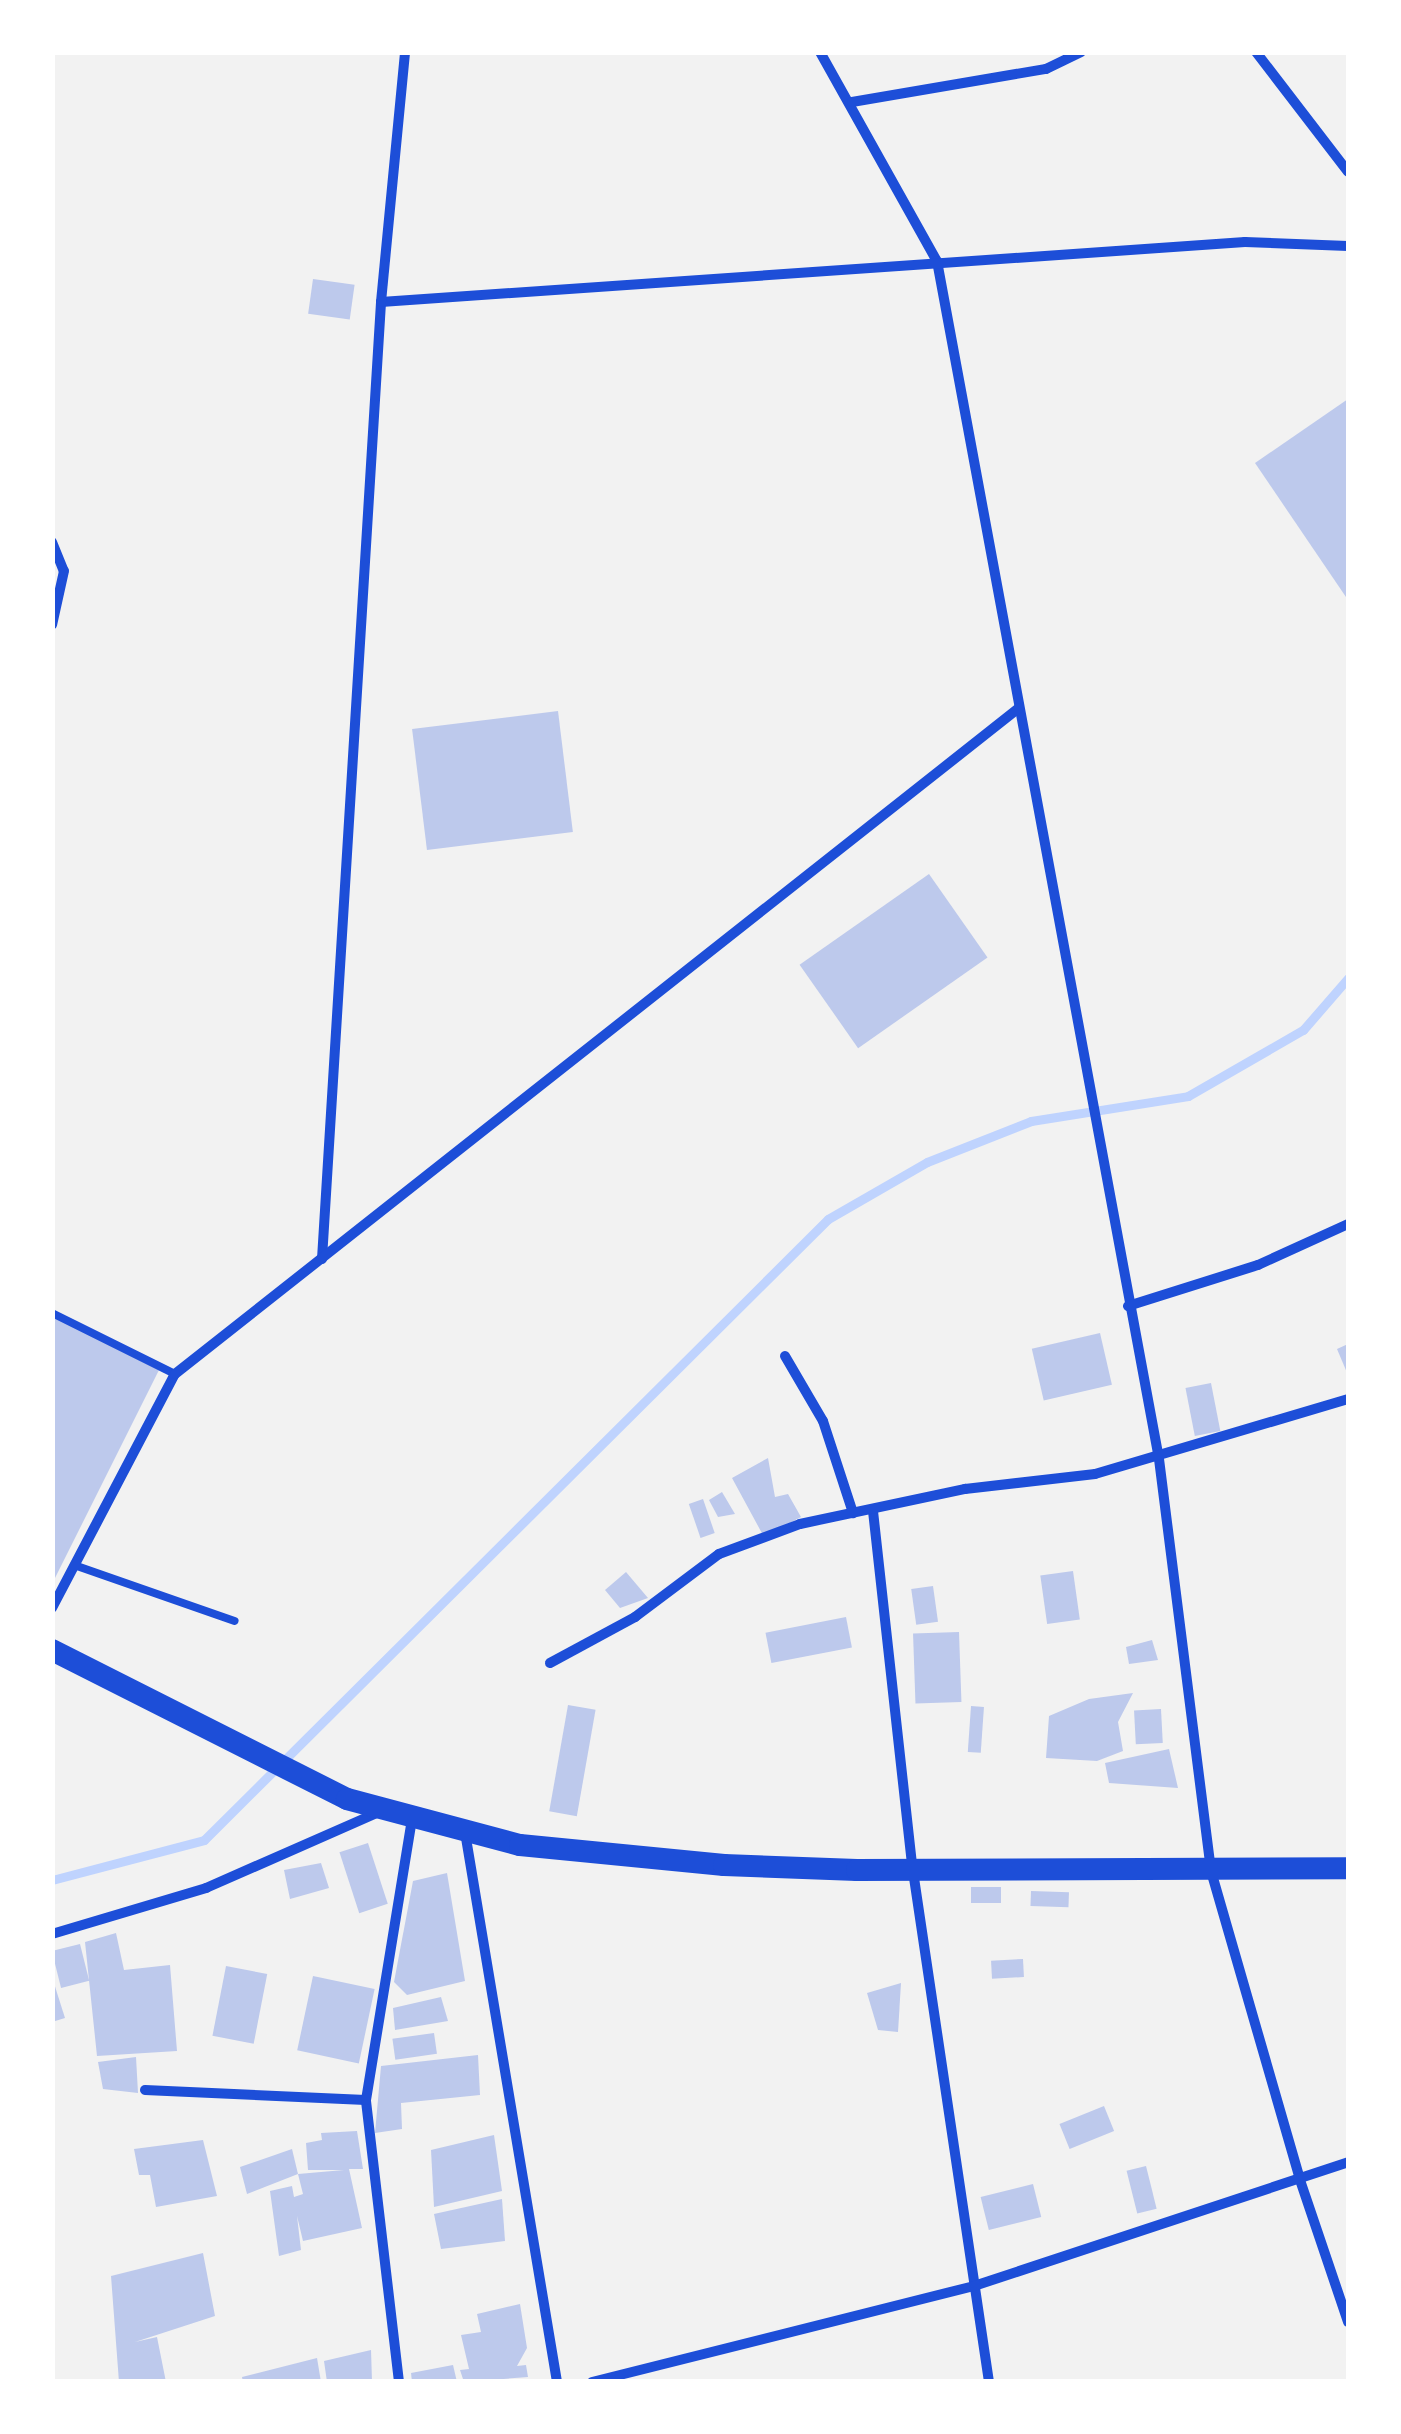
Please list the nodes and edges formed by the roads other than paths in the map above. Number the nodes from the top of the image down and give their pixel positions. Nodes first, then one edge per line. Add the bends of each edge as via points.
1 (405, 52) edge
2 (820, 52) edge
3 (1081, 52) edge
4 (1256, 52) edge
5 (852, 102) junction
6 (1348, 172) edge
7 (1348, 246) edge
8 (937, 261) junction
9 (381, 302) junction
10 (52, 542) edge
11 (52, 625) edge
12 (1018, 708) junction
13 (1348, 1224) edge
14 (322, 1259) junction
15 (1128, 1306) junction
16 (52, 1313) edge
17 (785, 1356) dead end
18 (175, 1374) junction
19 (1348, 1399) edge
20 (1159, 1459) junction
21 (873, 1511) junction
22 (854, 1514) junction
23 (74, 1565) junction
24 (52, 1608) edge
25 (235, 1621) dead end
26 (52, 1650) edge
27 (550, 1663) dead end
28 (384, 1810) junction
29 (412, 1818) junction
30 (465, 1832) junction
31 (1348, 1868) edge
32 (1211, 1870) junction
33 (912, 1871) junction
34 (52, 1934) edge
35 (144, 2090) dead end
36 (366, 2100) junction
37 (1348, 2162) edge
38 (1300, 2180) junction
39 (974, 2286) junction
40 (1348, 2322) edge
41 (399, 2382) edge
42 (557, 2382) edge
43 (592, 2382) edge
44 (989, 2382) edge

1 - 9 street
2 - 5 street
3 - 5 street via 1046,70
4 - 6 street
5 - 8 street
7 - 8 street via 1246,242
8 - 9 street
8 - 12 street
9 - 14 street
10 - 11 street via 64,571
12 - 14 street
12 - 15 street
13 - 15 street via 1258,1265
14 - 18 street
15 - 20 street
16 - 18 lane
17 - 22 street via 829,1435
18 - 23 street
19 - 20 street
20 - 21 street via 1095,1474 965,1489
20 - 32 street
21 - 22 street
21 - 33 street
22 - 27 street via 800,1524 720,1554 636,1617
23 - 24 street
23 - 25 lane
26 - 28 main road via 348,1799
28 - 29 main road
28 - 34 street via 206,1888
29 - 30 main road
29 - 36 street via 382,1970
30 - 33 main road via 618,1857
30 - 42 street
31 - 32 main road
32 - 33 main road
32 - 38 street
33 - 39 street
35 - 36 street
36 - 41 street
37 - 38 street
38 - 39 street
38 - 40 street
39 - 43 street
39 - 44 street

